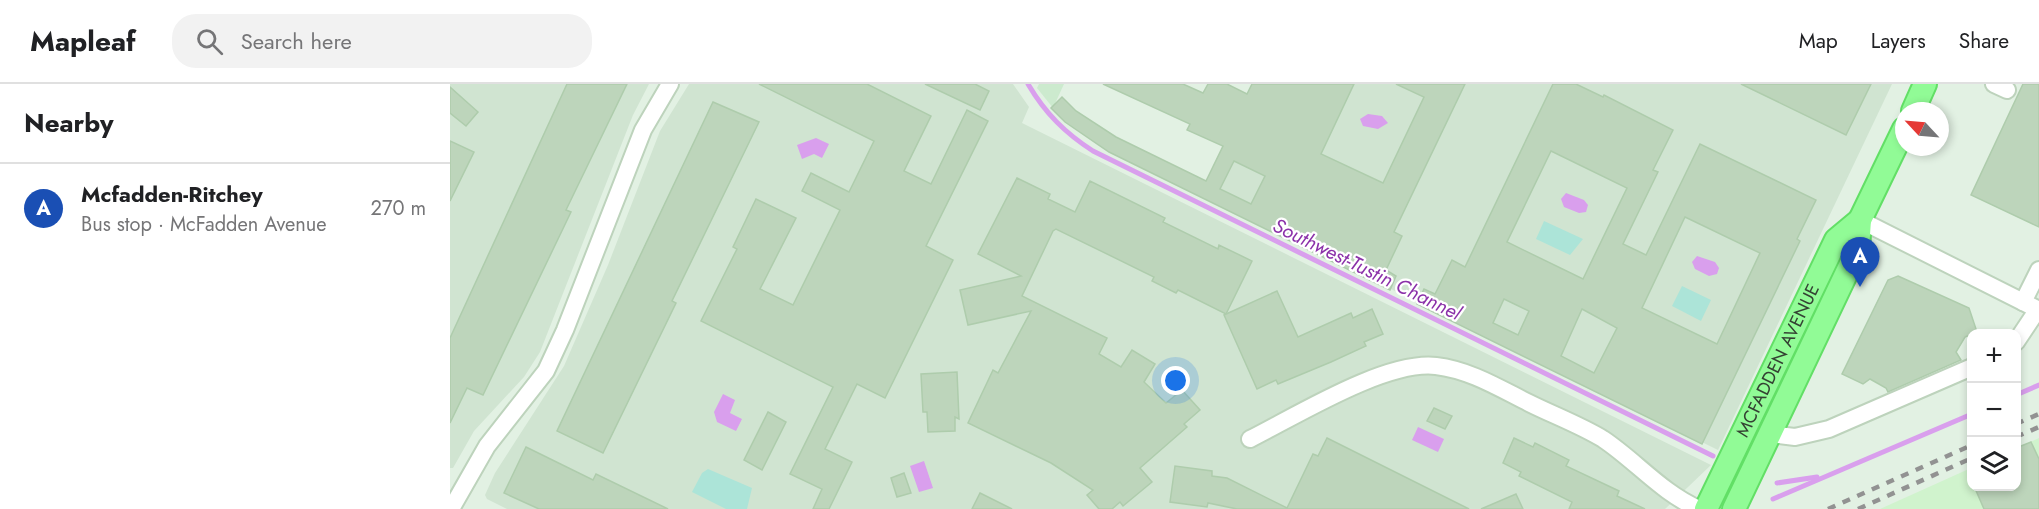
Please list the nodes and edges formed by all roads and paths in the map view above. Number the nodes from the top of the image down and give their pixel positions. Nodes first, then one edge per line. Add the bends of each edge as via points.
1 (670, 84) edge
2 (1925, 84) edge
3 (1917, 102) edge
4 (1895, 148) edge
5 (1860, 220) junction
6 (2039, 270) edge
7 (2033, 307) edge
8 (2021, 332) edge
9 (1967, 369) edge
10 (1770, 434) junction
11 (1250, 439) dead end
12 (454, 507) edge
13 (1699, 509) edge
14 (1706, 509) edge
15 (1734, 509) edge

1 - 12 street via 644,130 566,330 546,371 487,446
2 - 3 main road
4 - 5 main road, MCFADDEN AVENUE
5 - 7 street
5 - 10 main road, MCFADDEN AVENUE via 1858,249
5 - 14 main road, MCFADDEN AVENUE via 1836,240
6 - 7 street
7 - 8 street
9 - 10 street via 1829,429 1795,437
10 - 15 main road, MCFADDEN AVENUE
11 - 13 street via 1335,395 1380,377 1407,368 1434,366 1466,372 1603,439

